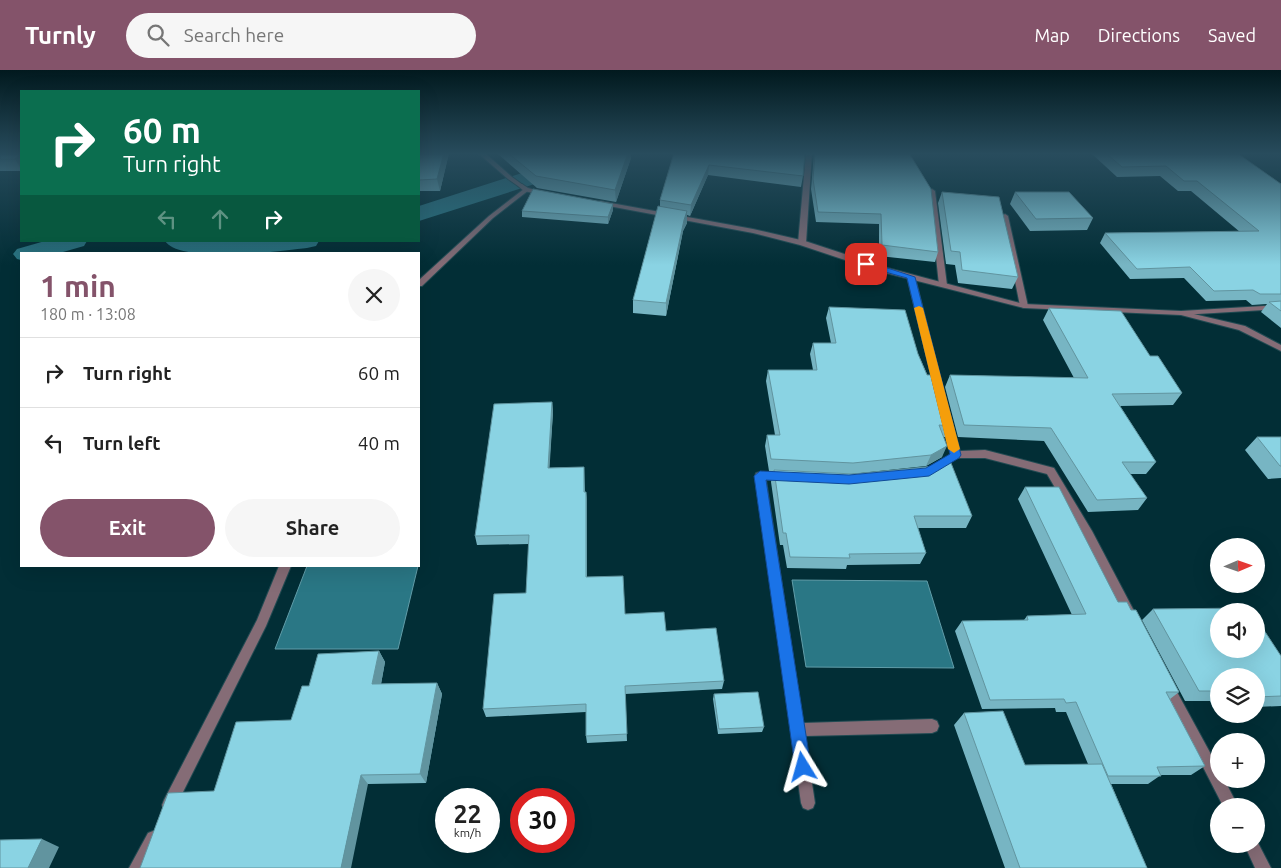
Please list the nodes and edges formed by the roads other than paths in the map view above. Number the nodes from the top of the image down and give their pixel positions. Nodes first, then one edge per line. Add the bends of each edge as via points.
1 (520, 190) edge
2 (536, 190) edge
3 (807, 190) edge
4 (932, 192) edge
5 (554, 195) edge
6 (592, 202) edge
7 (1005, 216) edge
8 (802, 243) junction
9 (911, 277) junction
10 (420, 283) edge
11 (943, 285) junction
12 (1024, 306) junction
13 (1281, 307) edge
14 (1181, 313) junction
15 (1281, 348) edge
16 (800, 477) edge
17 (285, 567) edge
18 (1134, 622) edge
19 (1162, 675) edge
20 (932, 726) dead end
21 (798, 730) junction
22 (1227, 798) edge
23 (808, 803) dead end
24 (1256, 853) edge
25 (137, 868) edge
26 (1263, 868) edge

1 - 10 street
2 - 5 street
3 - 8 street
4 - 11 street
6 - 8 street
7 - 12 street
8 - 9 street
9 - 11 street
9 - 18 street via 952,457 985,454 1050,471 1088,534
11 - 12 street
12 - 14 street
13 - 14 street
14 - 15 street via 1242,328
16 - 21 street via 760,476
17 - 25 street via 262,622
19 - 22 street
20 - 21 street
21 - 23 street
24 - 26 street

